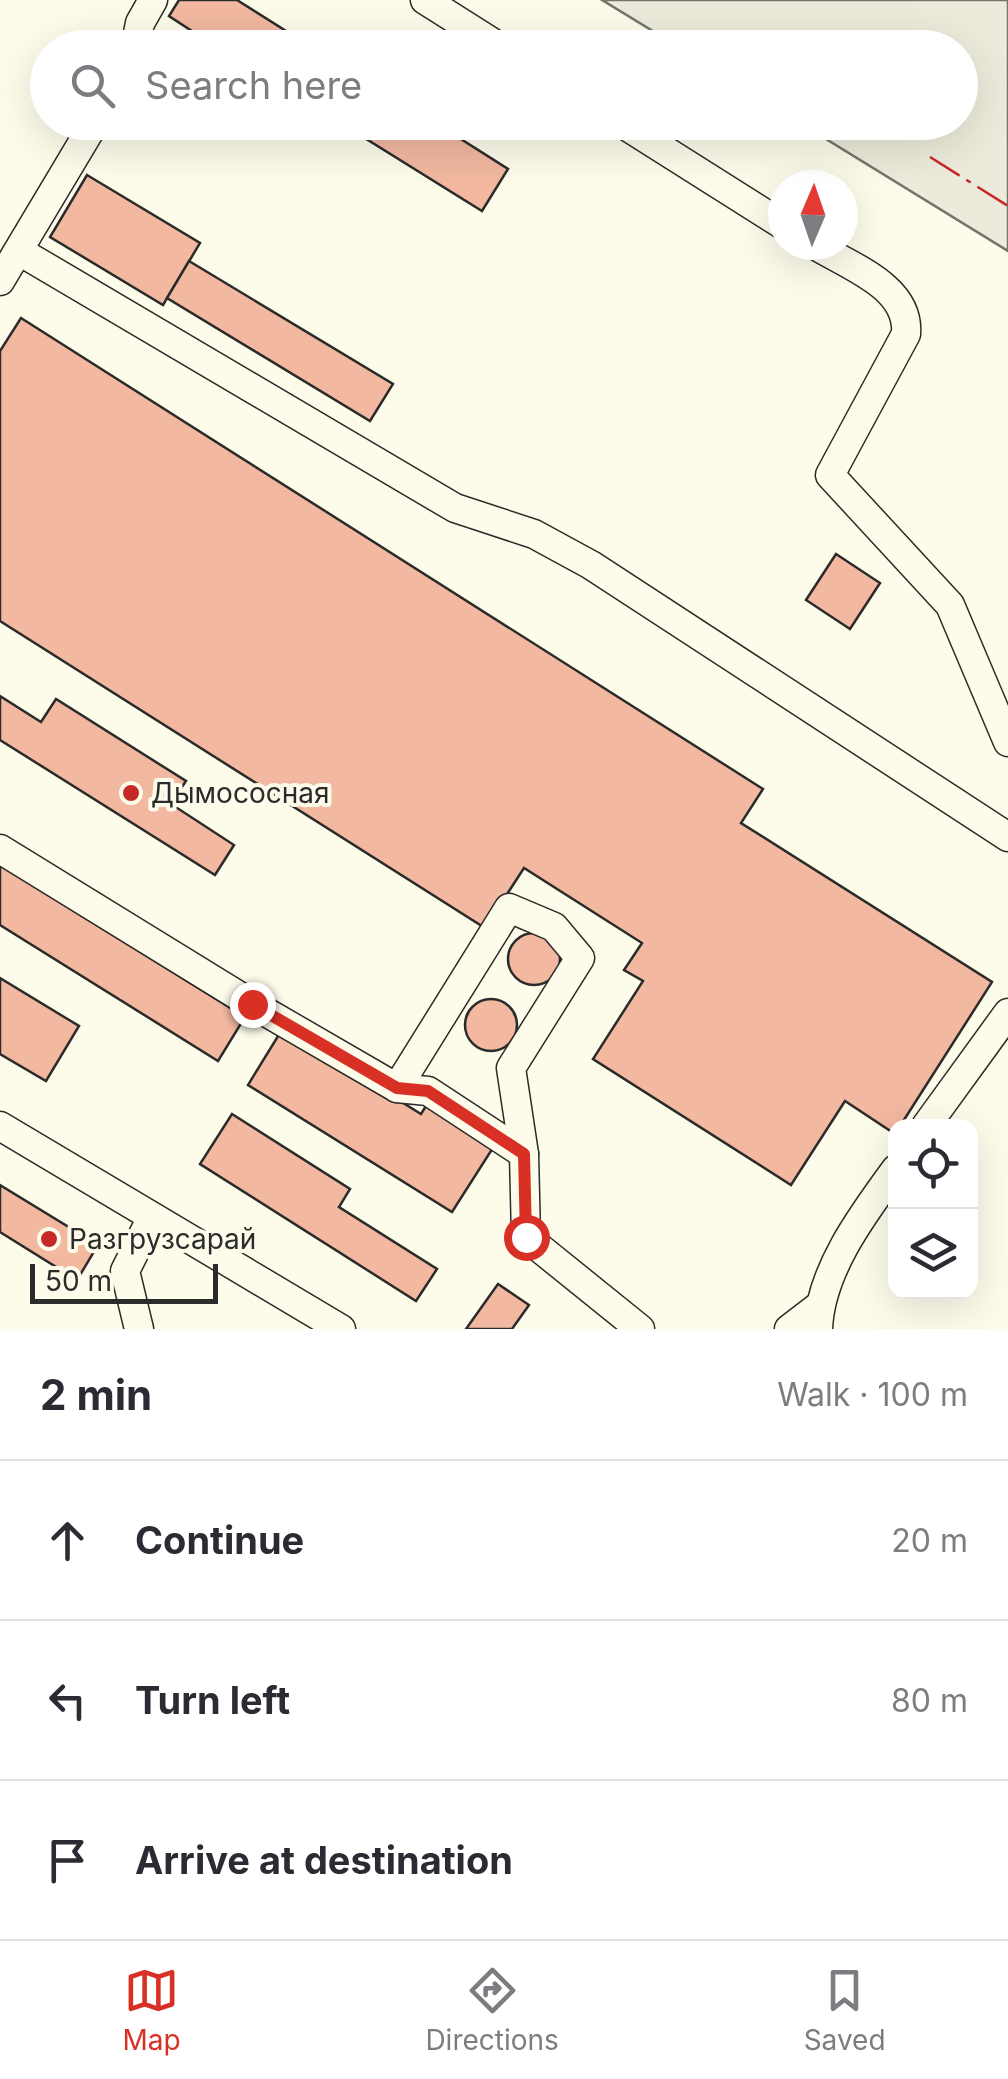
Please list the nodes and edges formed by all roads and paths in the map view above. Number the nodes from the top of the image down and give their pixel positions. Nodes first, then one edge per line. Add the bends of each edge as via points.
1 (153, 0) edge
2 (425, 0) edge
3 (139, 30) edge
4 (472, 30) edge
5 (85, 140) edge
6 (648, 140) edge
7 (768, 216) edge
8 (20, 251) junction
9 (839, 260) edge
10 (0, 281) edge
11 (1008, 742) edge
12 (1007, 831) edge
13 (0, 849) edge
14 (1008, 1013) edge
15 (397, 1088) junction
16 (931, 1119) edge
17 (0, 1126) edge
18 (524, 1154) junction
19 (888, 1179) edge
20 (152, 1216) junction
21 (818, 1318) edge
22 (139, 1329) edge
23 (342, 1329) edge
24 (640, 1329) edge
25 (789, 1329) edge

1 - 3 lane
2 - 4 lane
5 - 8 lane
6 - 7 lane
8 - 10 lane
8 - 12 lane via 456,508 534,534 591,566
9 - 11 lane via 899,298 908,314 906,334 830,475 950,605
13 - 15 lane
14 - 16 lane
15 - 18 lane via 428,1091
15 - 18 lane via 509,908 554,927 580,958 511,1068
17 - 20 lane
18 - 24 lane via 526,1237
19 - 21 lane via 858,1220
20 - 22 lane via 126,1271
20 - 23 lane
21 - 25 lane

